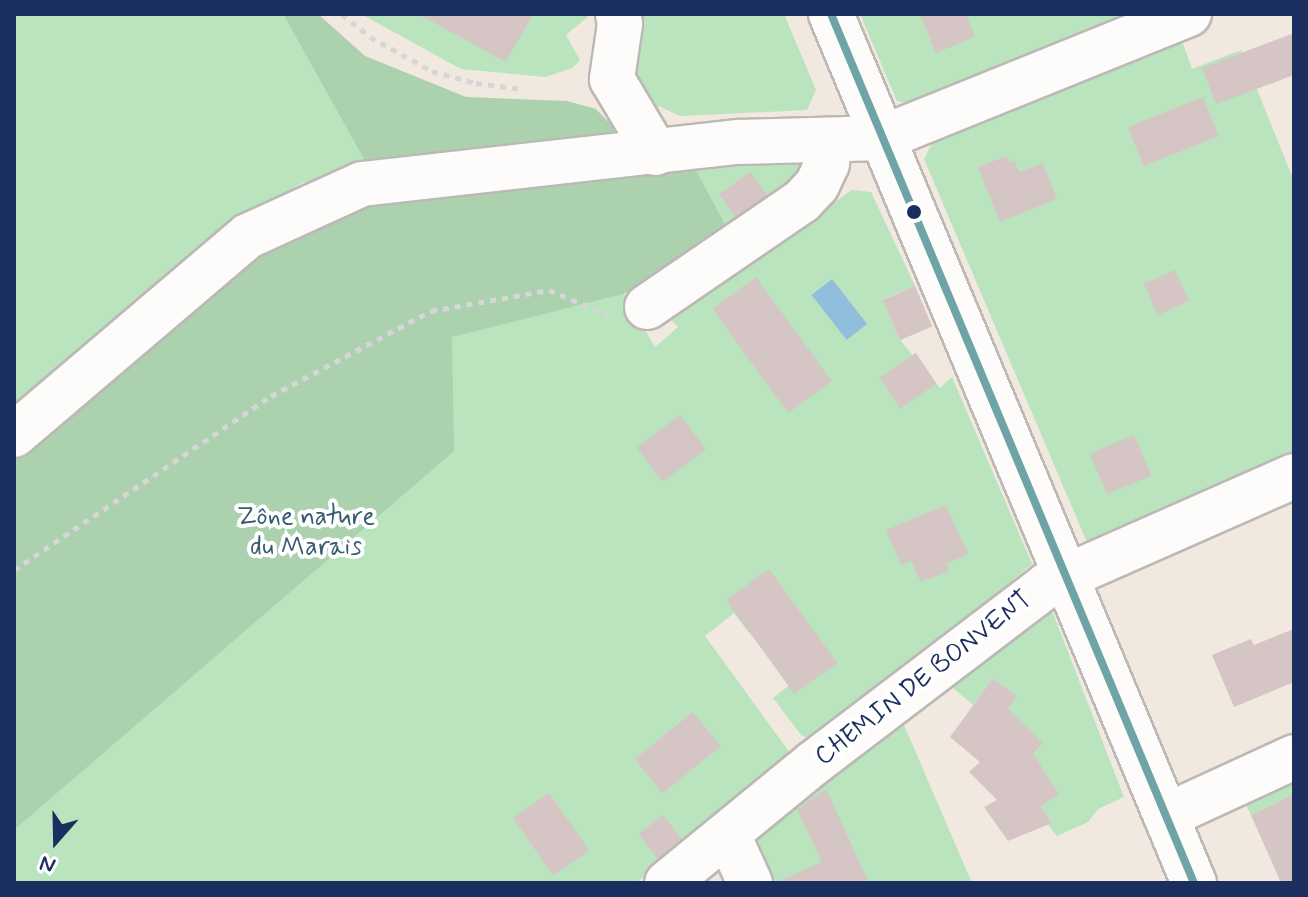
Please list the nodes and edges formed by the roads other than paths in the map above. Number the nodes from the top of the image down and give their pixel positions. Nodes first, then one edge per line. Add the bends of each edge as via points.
1 (618, 14) edge
2 (831, 14) edge
3 (1189, 14) edge
4 (882, 138) junction
5 (829, 140) junction
6 (656, 153) junction
7 (647, 307) road end
8 (14, 435) edge
9 (1294, 476) edge
10 (1068, 575) junction
11 (1294, 757) edge
12 (1166, 816) junction
13 (728, 835) junction
14 (667, 883) edge
15 (750, 883) edge
16 (1194, 883) edge

1 - 6 street via 612,79
2 - 4 street
3 - 4 street
4 - 5 street
4 - 10 street
5 - 6 street via 739,142
5 - 7 street via 827,164 802,201
6 - 8 street via 362,184 248,236
9 - 10 street, CHEMIN DE BONVENT
10 - 12 street
10 - 13 street, CHEMIN DE BONVENT via 1011,609
11 - 12 street
12 - 16 street
13 - 14 street, CHEMIN DE BONVENT
13 - 15 street

